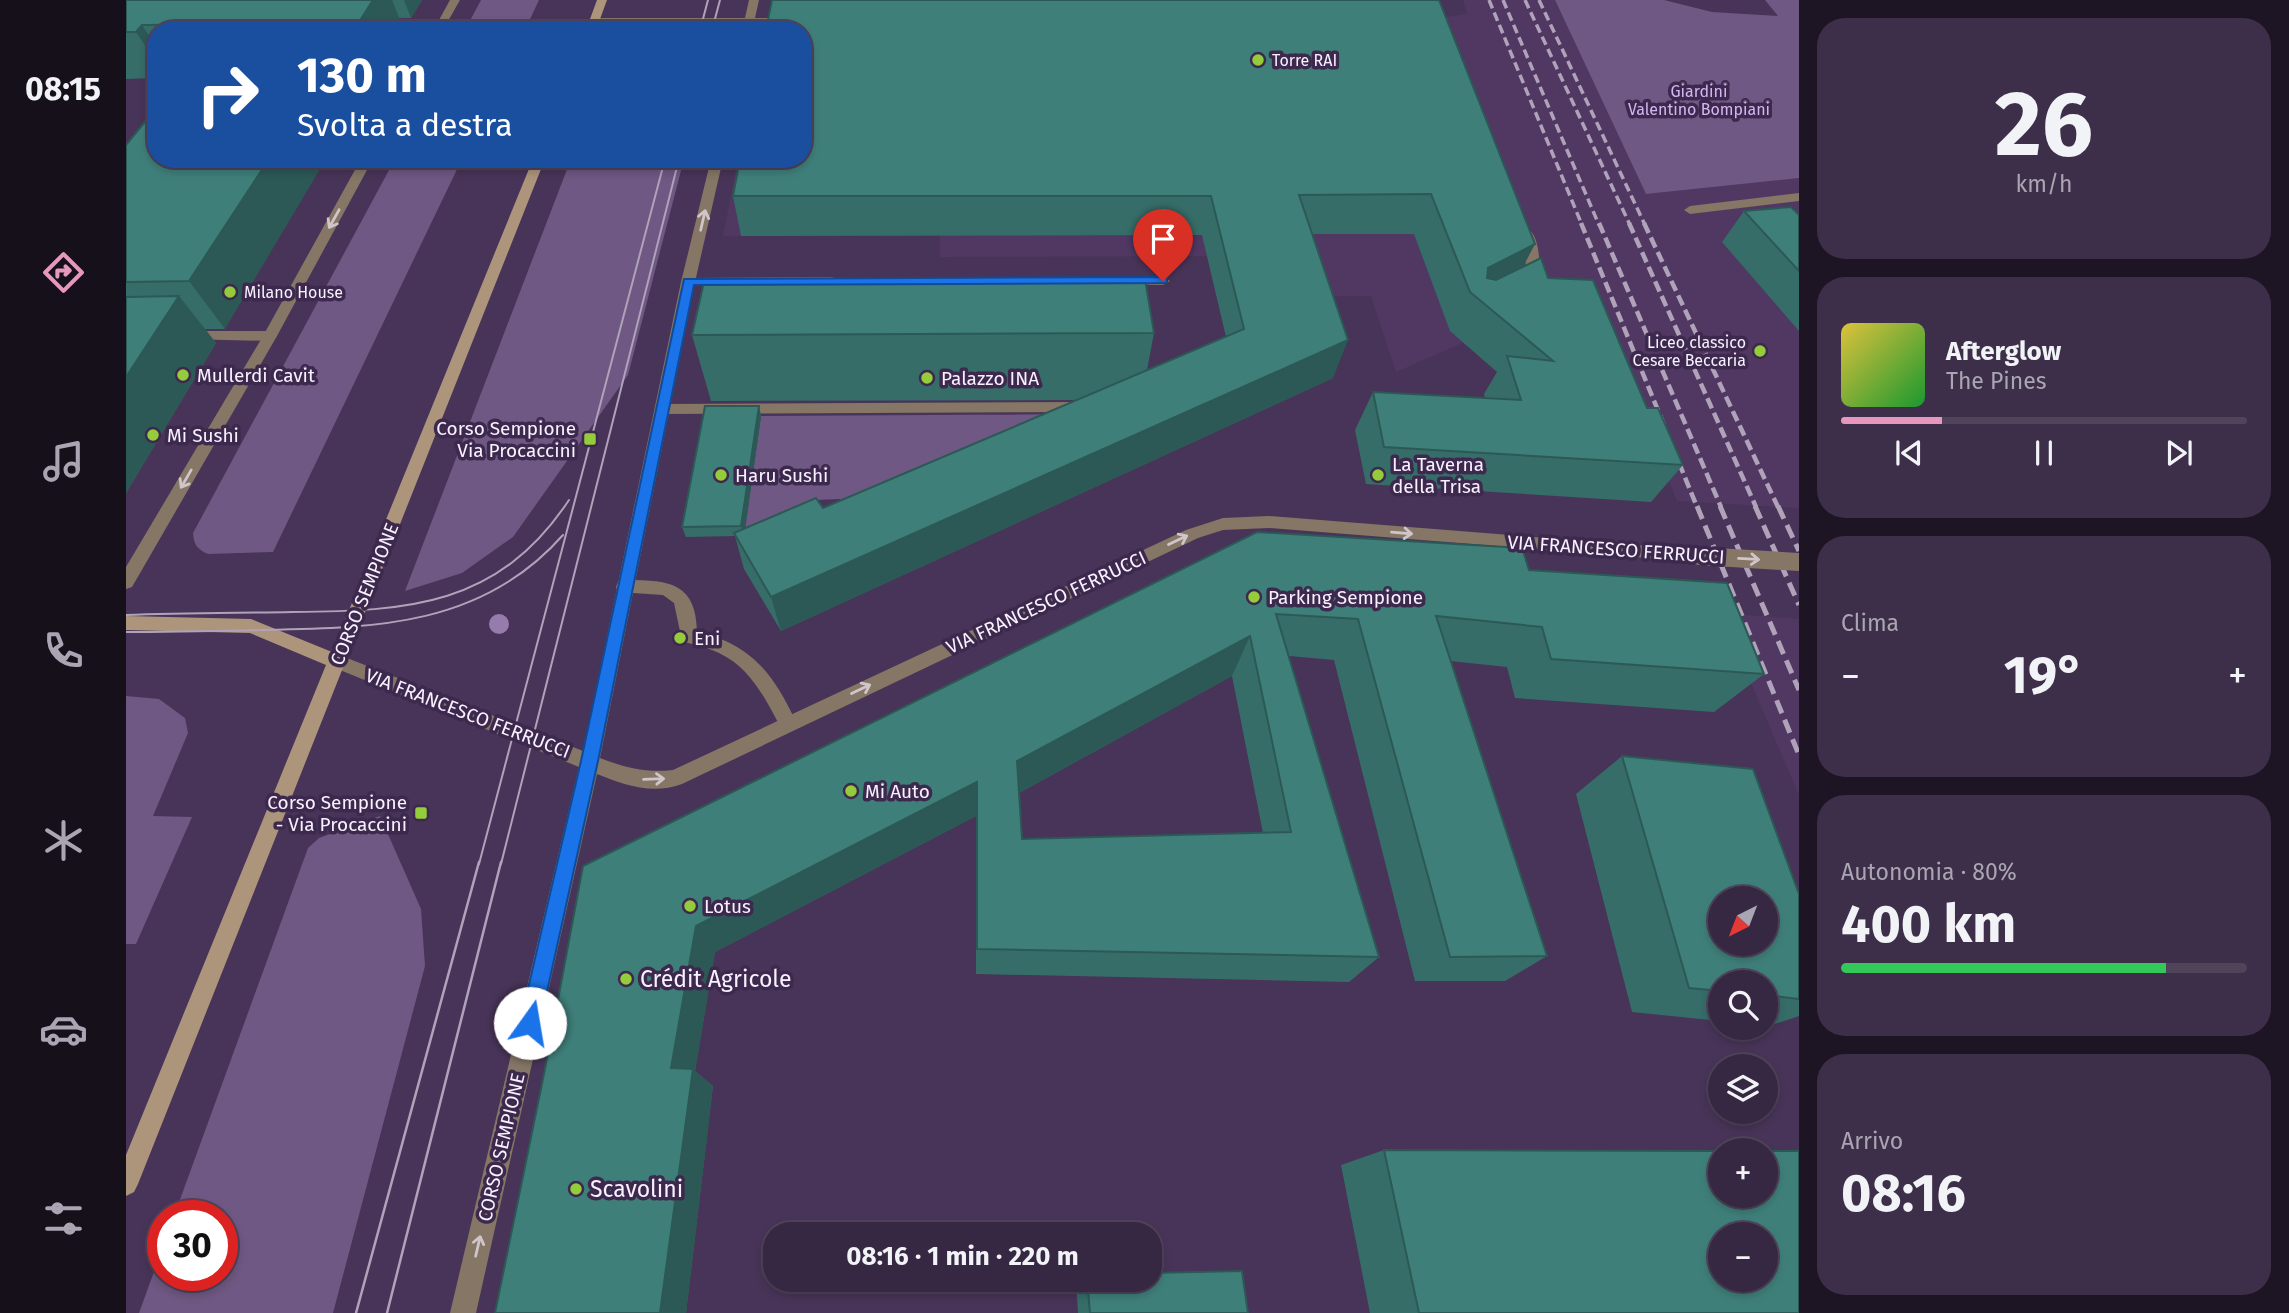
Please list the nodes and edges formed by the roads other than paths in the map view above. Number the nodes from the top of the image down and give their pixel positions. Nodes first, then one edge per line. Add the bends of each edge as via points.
1 (455, 0) edge
2 (602, 0) edge
3 (754, 0) edge
4 (804, 20) edge
5 (443, 21) edge
6 (594, 21) edge
7 (750, 21) edge
8 (793, 21) edge
9 (362, 168) edge
10 (535, 168) edge
11 (715, 168) edge
12 (1799, 197) edge
13 (1690, 210) dead end
14 (1520, 222) edge
15 (848, 281) edge
16 (1108, 281) edge
17 (1163, 281) dead end
18 (688, 282) junction
19 (1522, 289) edge
20 (270, 335) junction
21 (171, 337) edge
22 (1104, 407) edge
23 (662, 409) junction
24 (1799, 562) edge
25 (126, 582) edge
26 (624, 587) junction
27 (126, 622) edge
28 (336, 661) junction
29 (788, 724) junction
30 (590, 761) junction
31 (126, 1184) edge
32 (463, 1313) edge

1 - 5 street
2 - 6 main road
3 - 7 street
4 - 8 street
9 -> 20 street
10 - 28 main road, CORSO SEMPIONE
18 -> 11 street, CORSO SEMPIONE
12 - 13 street
14 - 19 street via 1531,246 1534,282
15 - 18 street
16 - 17 street
18 - 23 street, CORSO SEMPIONE
20 - 21 street
20 -> 25 street
22 - 23 street
23 - 26 street, CORSO SEMPIONE
29 -> 24 street, VIA FRANCESCO FERRUCCI, bridge via 1192,534 1223,524 1269,522
26 - 29 street via 660,586 681,598 689,614 688,636 742,655 764,681
26 - 30 street, CORSO SEMPIONE
27 - 28 main road via 251,626
28 - 30 street, VIA FRANCESCO FERRUCCI
28 - 31 main road, CORSO SEMPIONE
30 -> 29 street, VIA FRANCESCO FERRUCCI via 648,781 675,778
32 -> 30 street, CORSO SEMPIONE

